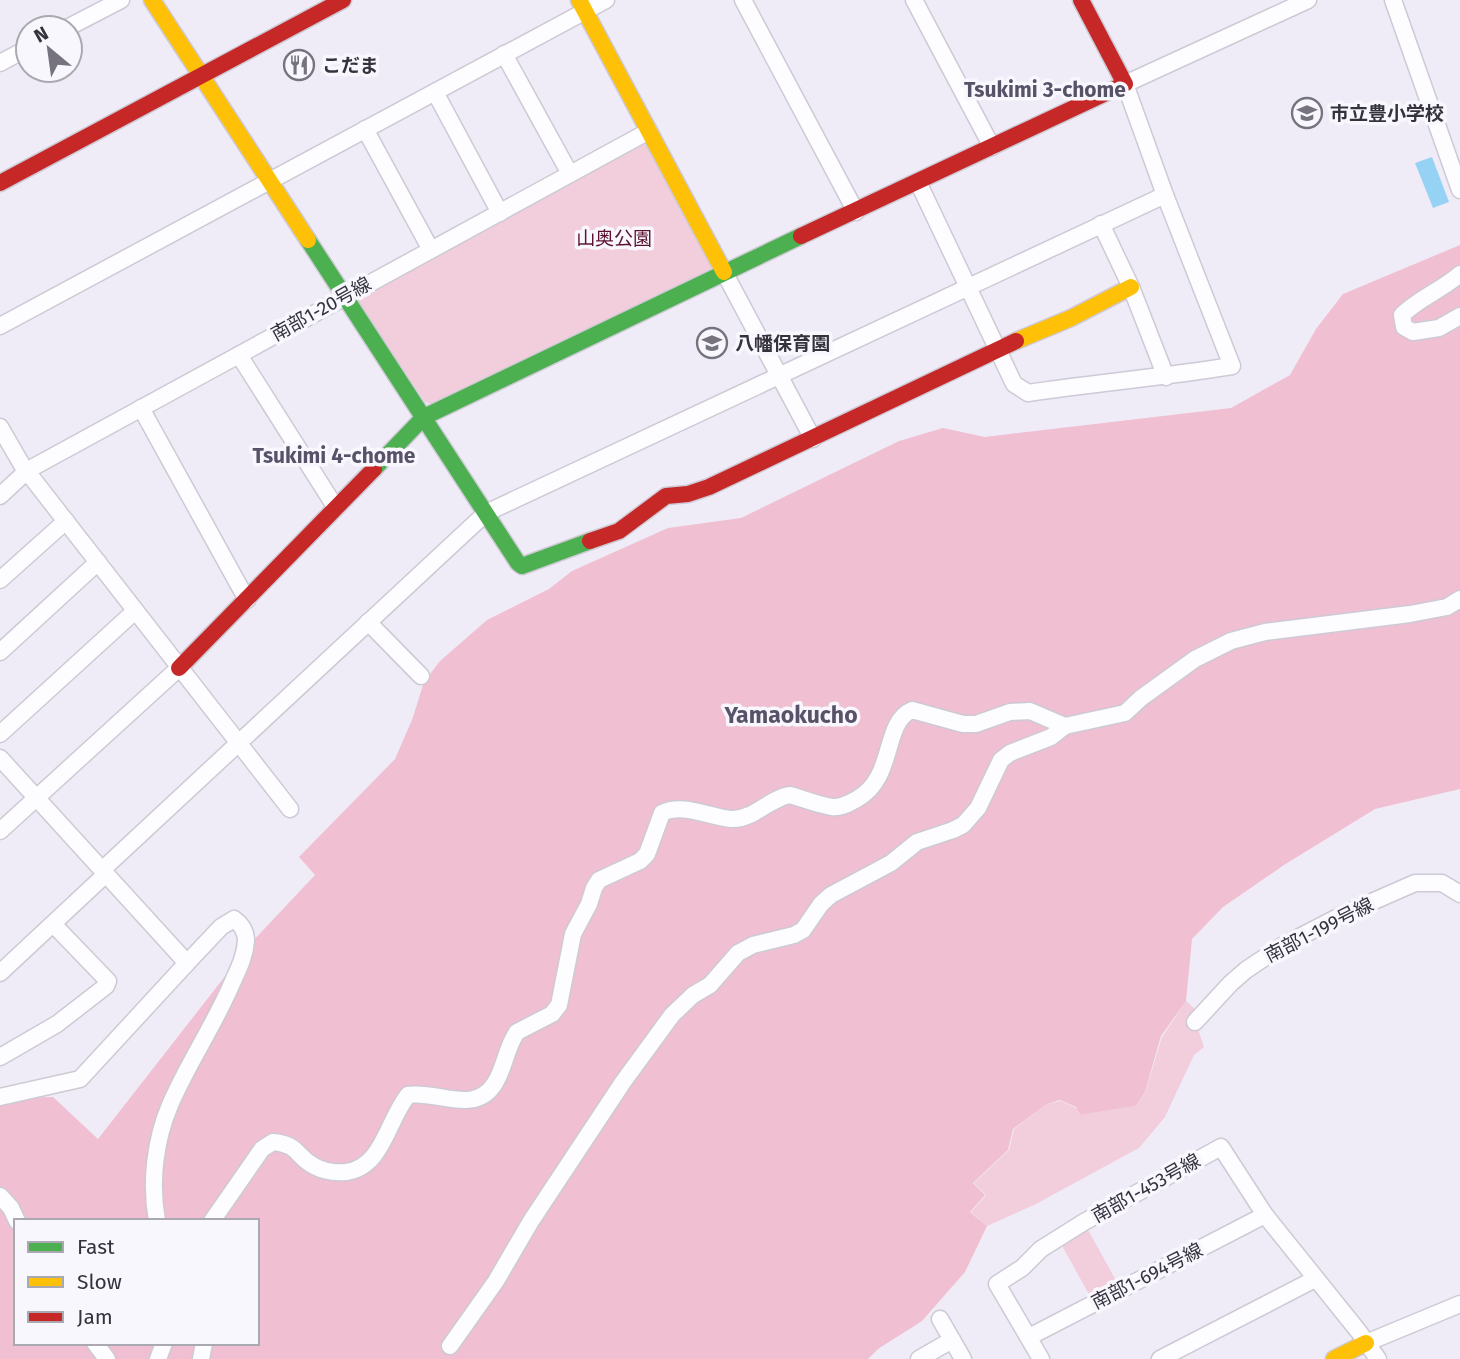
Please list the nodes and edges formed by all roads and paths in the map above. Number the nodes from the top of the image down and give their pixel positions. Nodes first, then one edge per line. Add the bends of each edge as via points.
1 (121, 0) edge
2 (152, 0) edge
3 (343, 0) edge
4 (606, 0) edge
5 (743, 0) edge
6 (914, 0) edge
7 (1081, 0) edge
8 (1308, 0) edge
9 (1393, 0) edge
10 (582, 6) edge
11 (84, 19) edge
12 (504, 54) junction
13 (202, 75) junction
14 (1125, 84) junction
15 (435, 92) junction
16 (365, 129) junction
17 (649, 131) junction
18 (992, 147) junction
19 (570, 174) junction
20 (270, 180) junction
21 (0, 183) edge
22 (918, 183) junction
23 (1460, 190) edge
24 (1165, 195) junction
25 (856, 212) junction
26 (500, 213) junction
27 (1101, 224) junction
28 (431, 250) junction
29 (724, 272) junction
30 (1460, 274) edge
31 (968, 287) junction
32 (1131, 287) junction
33 (345, 296) junction
34 (1460, 316) edge
35 (0, 326) edge
36 (996, 349) junction
37 (239, 355) junction
38 (779, 374) junction
39 (1166, 377) junction
40 (141, 408) junction
41 (424, 417) junction
42 (0, 427) edge
43 (813, 439) junction
44 (28, 470) junction
45 (0, 496) edge
46 (336, 508) junction
47 (486, 513) junction
48 (66, 521) junction
49 (98, 562) junction
50 (0, 580) edge
51 (1460, 599) edge
52 (247, 600) junction
53 (135, 611) junction
54 (368, 622) junction
55 (0, 652) edge
56 (179, 668) junction
57 (421, 677) dead end
58 (1065, 726) junction
59 (0, 734) edge
60 (238, 744) junction
61 (0, 758) edge
62 (37, 798) junction
63 (290, 809) dead end
64 (0, 831) edge
65 (104, 872) junction
66 (1460, 894) edge
67 (53, 924) junction
68 (187, 963) junction
69 (0, 973) edge
70 (1195, 1022) dead end
71 (0, 1057) edge
72 (0, 1097) edge
73 (0, 1196) edge
74 (1265, 1215) junction
75 (16, 1219) edge
76 (157, 1219) edge
77 (213, 1219) edge
78 (1315, 1279) junction
79 (1460, 1304) edge
80 (940, 1320) dead end
81 (1028, 1337) junction
82 (952, 1340) junction
83 (1366, 1343) junction
84 (450, 1346) dead end
85 (919, 1359) edge
86 (963, 1359) edge
87 (1041, 1359) edge
88 (1160, 1359) edge
89 (1334, 1359) edge
90 (1378, 1359) edge

1 - 11 street
2 - 13 street
3 - 13 street
4 - 10 street
5 - 25 street
6 - 18 street
7 - 14 street
8 - 14 street
9 - 23 street
10 - 12 street
10 - 17 street
12 - 15 street
12 - 19 street
13 - 20 street
13 - 21 street
14 - 18 street
14 - 24 street
15 - 16 street
15 - 26 street
16 - 20 street
16 - 28 street
17 - 19 street, 南部1-20号線
17 - 29 street
18 - 22 street
19 - 26 street, 南部1-20号線
20 - 33 street
20 - 35 street
22 - 25 street
22 - 31 street
24 - 27 street
24 - 39 street via 1232,366
25 - 29 street
26 - 28 street, 南部1-20号線
27 - 31 street
27 - 32 street
28 - 33 street, 南部1-20号線
29 - 38 street
29 - 41 street
30 - 34 street via 1402,315 1404,327 1413,332 1439,328
31 - 36 street
31 - 38 street
32 - 36 street
32 - 39 street
33 - 37 street, 南部1-20号線
33 - 41 street
36 - 39 street via 1014,384 1028,393
36 - 43 street
37 - 40 street, 南部1-20号線
37 - 46 street
38 - 43 street
38 - 47 street
40 - 44 street, 南部1-20号線
40 - 52 street
41 - 46 street
41 - 47 street
42 - 44 street
43 - 47 street via 709,487 666,496 619,531 522,566
44 - 45 street, 南部1-20号線
44 - 48 street
46 - 52 street
47 - 54 street
48 - 49 street
48 - 50 street
49 - 53 street
49 - 55 street
51 - 58 street via 1447,607 1410,614 1265,632 1230,641 1195,659 1125,713
52 - 56 street
53 - 56 street
53 - 59 street
54 - 57 street
54 - 60 street
56 - 60 street
56 - 62 street
58 - 77 street via 1030,711 963,724 912,710 894,731 876,784 844,806 790,795 733,819 665,811 647,854 599,880 573,934 559,1005 552,1014 517,1032 488,1092 474,1100 408,1095 375,1156 356,1171 323,1170 289,1144 273,1142 262,1149
58 - 84 street via 1001,760 978,808 963,825 917,842 891,863 831,895 803,930 738,953 710,985 672,1015 571,1159
60 - 63 street
60 - 65 street
61 - 62 street
62 - 64 street
62 - 65 street
65 - 67 street
65 - 68 street
66 - 70 street, 南部1-199号線 via 1441,883 1415,883 1342,915 1246,970
67 - 69 street
67 - 71 street via 108,981 57,1024
68 - 72 street via 80,1079
68 - 76 street via 221,927 234,919 242,925 244,957 169,1106 156,1149
73 - 75 street
74 - 78 street, 南部1-453号線
74 - 81 street, 南部1-694号線
74 - 81 street, 南部1-453号線 via 1221,1147 1084,1222 997,1284
78 - 83 street, 南部1-453号線
78 - 88 street
79 - 83 street
80 - 82 street
81 - 87 street, 南部1-453号線
82 - 85 street
82 - 86 street
83 - 89 street
83 - 90 street, 南部1-453号線

